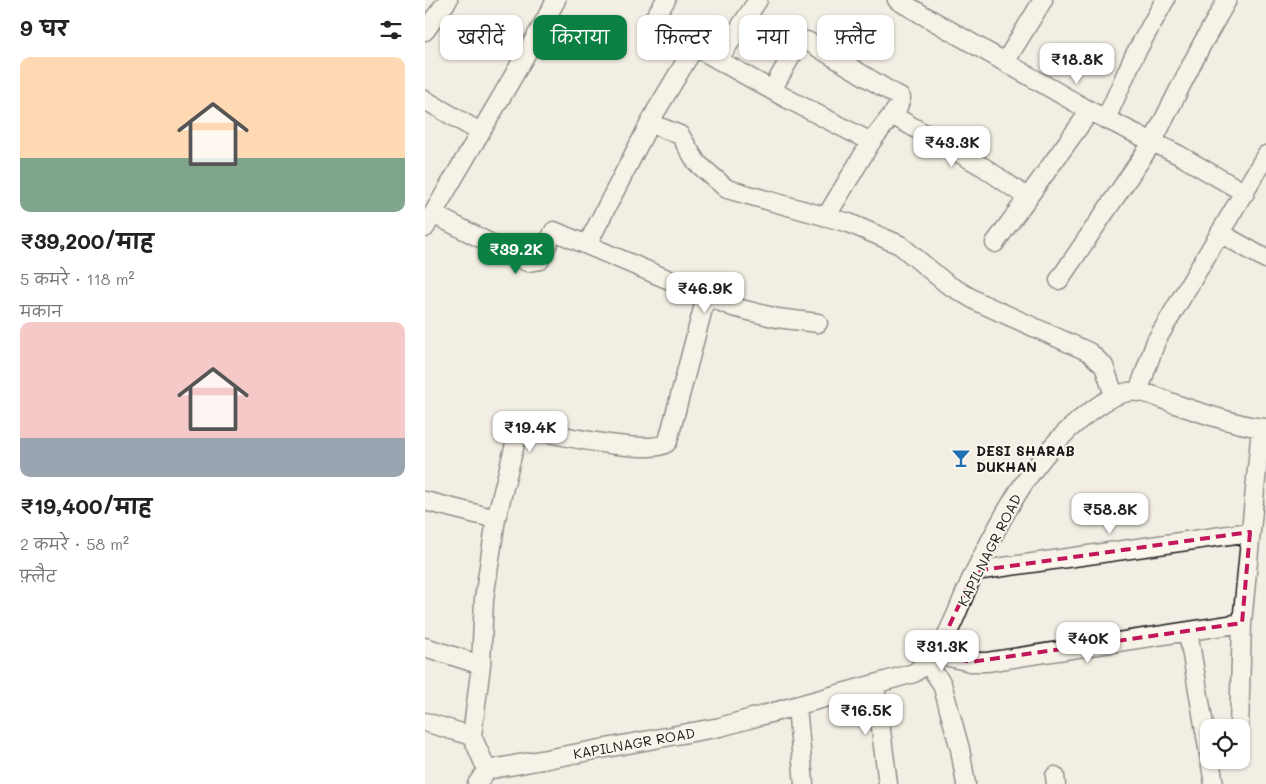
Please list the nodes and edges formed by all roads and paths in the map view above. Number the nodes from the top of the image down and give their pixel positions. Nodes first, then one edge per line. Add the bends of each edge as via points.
1 (448, 0) edge
2 (556, 0) edge
3 (666, 0) edge
4 (758, 0) edge
5 (897, 0) edge
6 (1043, 0) edge
7 (1165, 0) edge
8 (1227, 0) edge
9 (655, 15) edge
10 (425, 31) edge
11 (729, 45) edge
12 (687, 60) edge
13 (719, 60) edge
14 (1005, 62) junction
15 (772, 90) junction
16 (425, 100) edge
17 (1090, 111) junction
18 (892, 115) junction
19 (1106, 119) junction
20 (650, 123) junction
21 (480, 132) junction
22 (871, 142) junction
23 (1152, 143) junction
24 (1266, 155) edge
25 (1245, 193) junction
26 (1028, 198) junction
27 (826, 217) junction
28 (429, 221) edge
29 (1220, 233) junction
30 (995, 243) dead end
31 (587, 245) junction
32 (1266, 259) edge
33 (1059, 280) dead end
34 (706, 297) junction
35 (818, 324) dead end
36 (1138, 392) junction
37 (1114, 395) junction
38 (1263, 428) edge
39 (425, 501) edge
40 (496, 519) junction
41 (1250, 532) junction
42 (975, 571) junction
43 (1242, 623) junction
44 (1188, 632) junction
45 (425, 647) edge
46 (932, 659) junction
47 (481, 665) junction
48 (875, 684) junction
49 (797, 706) junction
50 (1203, 719) edge
51 (1239, 719) edge
52 (425, 722) edge
53 (472, 736) junction
54 (1212, 769) edge
55 (481, 779) edge
56 (804, 784) edge
57 (888, 784) edge
58 (967, 784) edge
59 (1214, 784) edge

1 - 10 street
2 - 21 street via 512,82
3 - 9 street
4 - 11 street
5 - 14 street
6 - 14 street
7 - 19 street via 1134,56
8 - 23 street
12 - 20 street
13 - 15 street
14 - 17 street
15 - 18 street via 798,44 807,41 898,95 900,103
15 - 22 street
16 - 21 street
17 - 19 street
17 - 26 street
18 - 22 street
18 - 26 street via 985,168
19 - 23 street
20 - 27 street via 680,134 697,163 727,189
20 - 31 street
21 - 28 street
22 - 27 street
23 - 25 street
23 - 33 street
24 - 25 street
25 - 29 street
26 - 30 street
27 - 37 street via 849,223 899,245 947,284 978,302 1089,352 1104,366
28 - 31 street via 527,262 540,260 553,231
29 - 32 street
29 - 36 street via 1156,341
31 - 34 street
34 - 35 street via 777,318
34 - 40 street via 667,444 657,448 611,445 533,430 524,433 517,440
36 - 37 street, KAPILNAGR ROAD
36 - 38 street, KAPILNAGR ROAD
37 - 42 street, KAPILNAGR ROAD via 1085,415 1035,466
38 - 41 street
39 - 40 street
40 - 47 street via 484,599
41 - 42 street
41 - 43 street
42 - 46 street, KAPILNAGR ROAD via 950,628
43 - 44 street
43 - 51 street
44 - 46 street via 987,662
44 - 50 street
45 - 47 street
46 - 48 street, KAPILNAGR ROAD via 914,673
46 - 58 street via 942,684
47 - 53 street
48 - 49 street, KAPILNAGR ROAD
48 - 57 street
49 - 55 street, KAPILNAGR ROAD via 720,728
49 - 56 street
52 - 53 street
53 - 55 street
54 - 59 street

